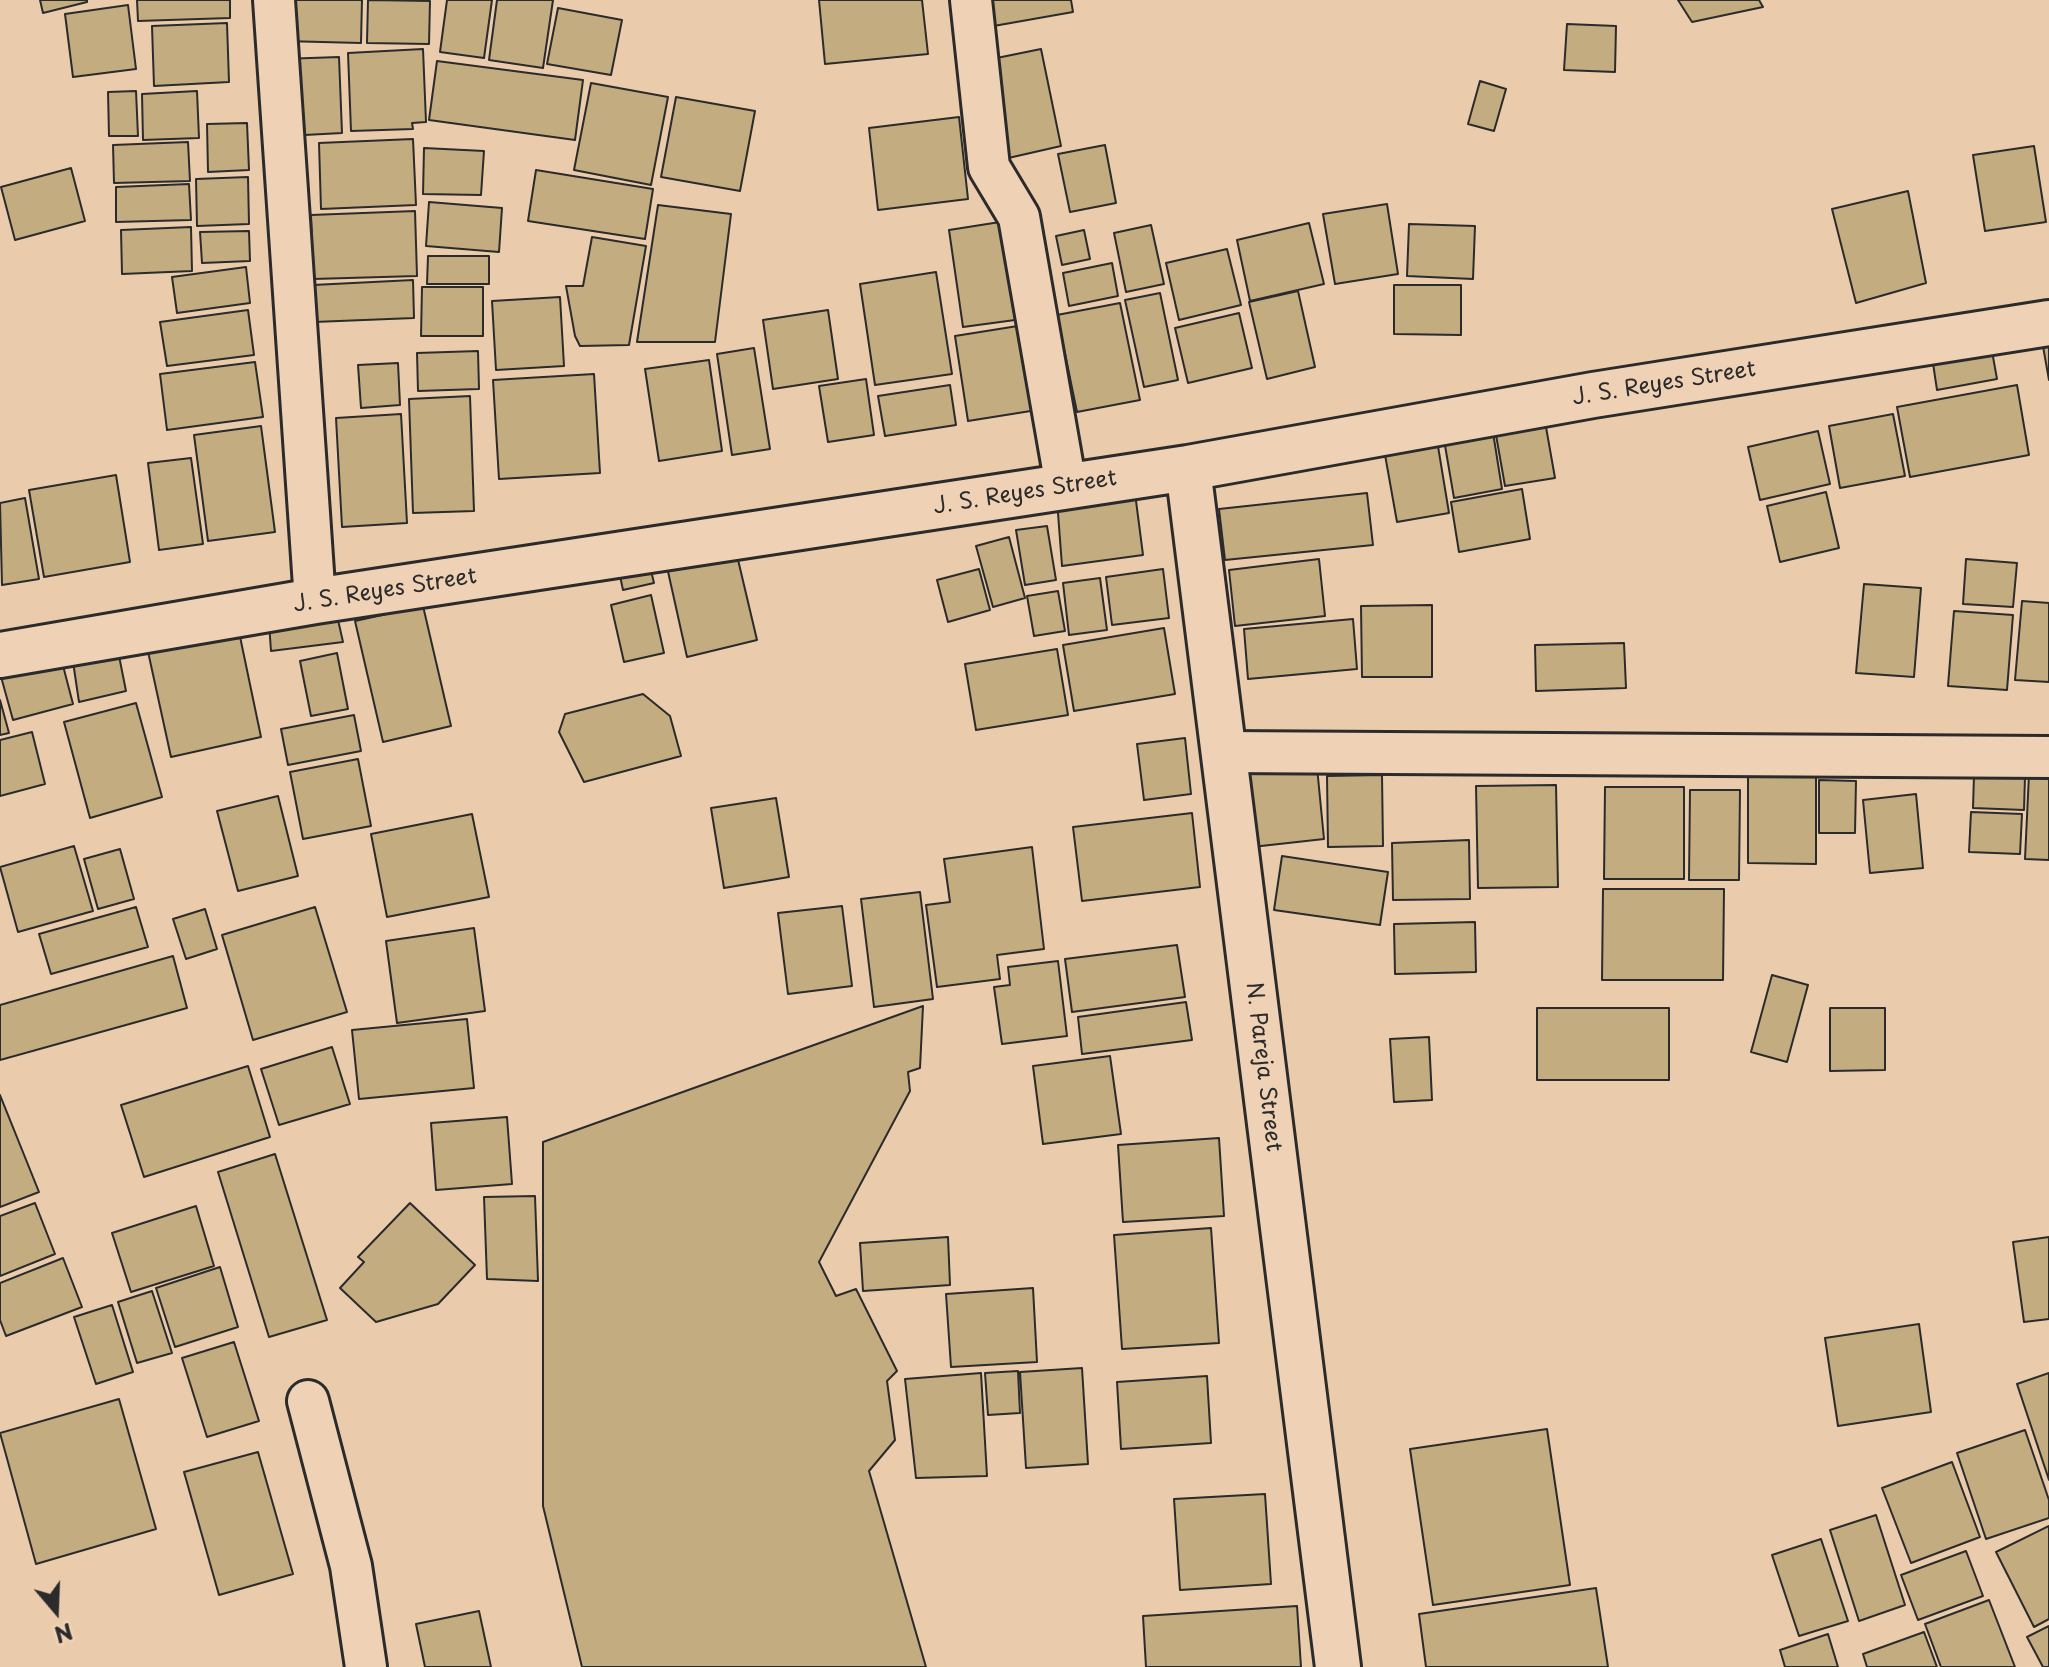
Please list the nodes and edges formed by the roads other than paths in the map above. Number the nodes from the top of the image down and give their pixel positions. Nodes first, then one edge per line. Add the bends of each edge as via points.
1 (274, 0) edge
2 (971, 0) edge
3 (2049, 323) edge
4 (1188, 468) junction
5 (1066, 486) junction
6 (315, 601) junction
7 (0, 655) edge
8 (1223, 752) junction
9 (2049, 757) edge
10 (308, 1401) dead end
11 (366, 1667) edge
12 (1338, 1667) edge

1 - 6 street
2 - 5 street via 989,167 1019,217
3 - 4 street, J. S. Reyes Street via 1593,395
4 - 5 street, J. S. Reyes Street
4 - 8 street, N. Pareja Street
5 - 6 street, J. S. Reyes Street
6 - 7 street, J. S. Reyes Street
8 - 9 street
8 - 12 street, N. Pareja Street
10 - 11 street via 351,1566

